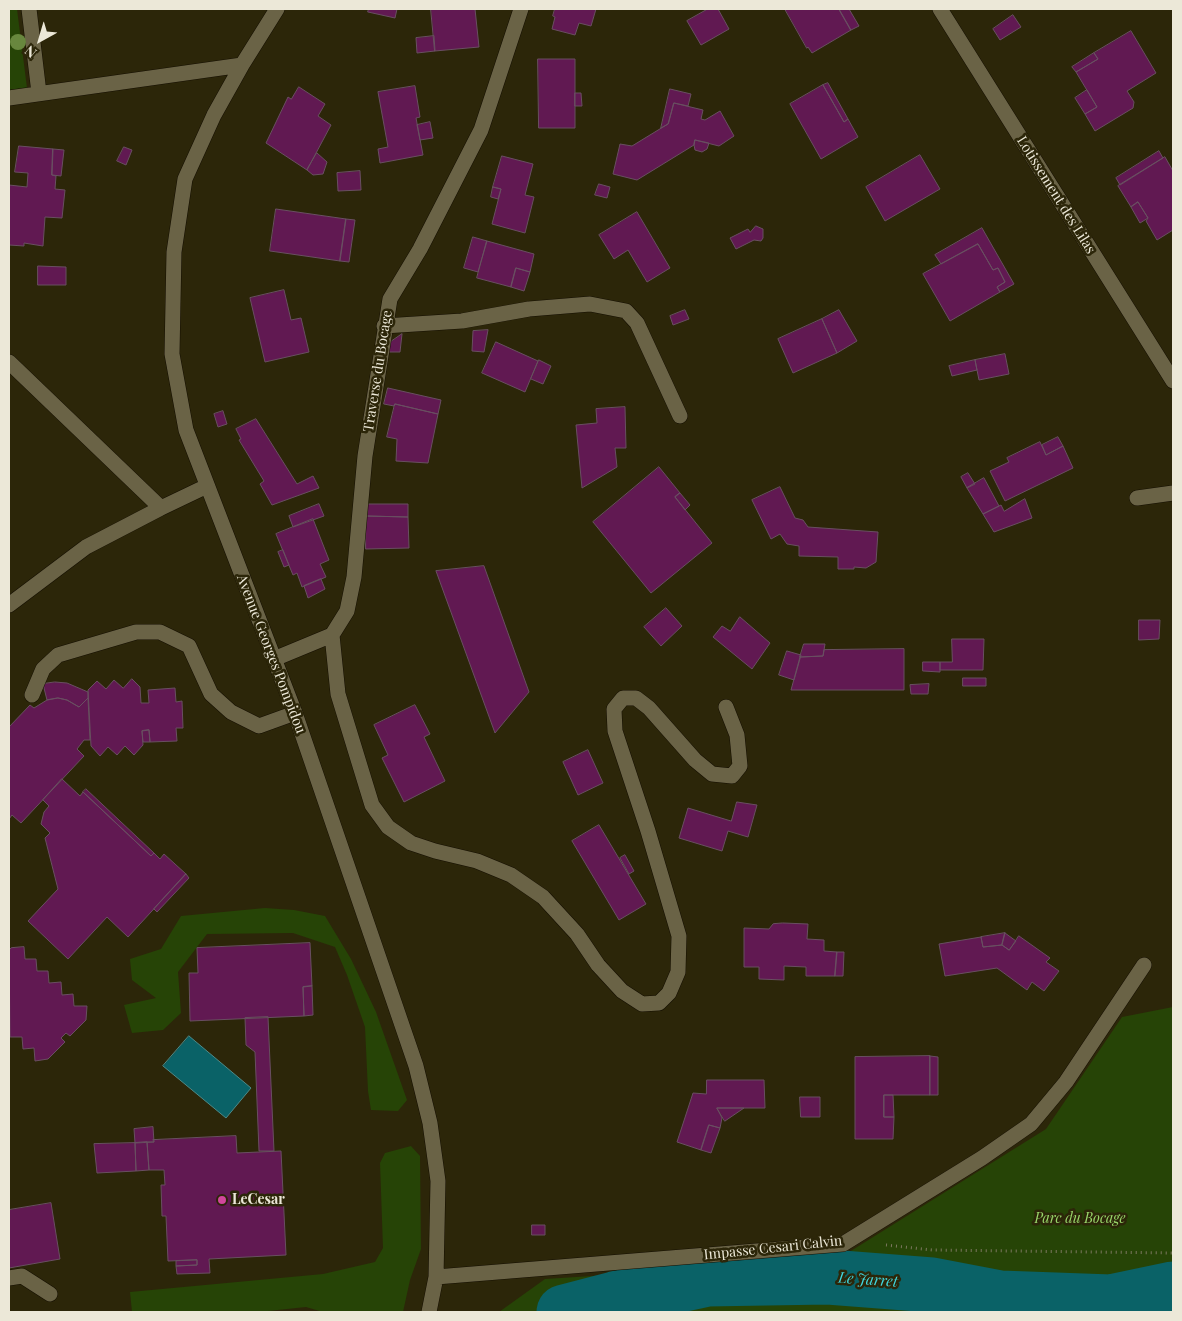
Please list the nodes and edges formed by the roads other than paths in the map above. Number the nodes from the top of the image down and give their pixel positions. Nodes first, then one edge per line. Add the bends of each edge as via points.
1 (29, 9) edge
2 (277, 9) edge
3 (521, 9) edge
4 (940, 9) edge
5 (242, 65) junction
6 (39, 93) junction
7 (9, 98) edge
8 (384, 326) junction
9 (9, 362) edge
10 (1173, 381) edge
11 (680, 416) dead end
12 (207, 486) junction
13 (1173, 493) edge
14 (1137, 498) dead end
15 (161, 508) junction
16 (9, 605) edge
17 (332, 635) junction
18 (274, 659) junction
19 (32, 694) dead end
20 (726, 707) dead end
21 (295, 713) junction
22 (1144, 965) dead end
23 (436, 1276) junction
24 (9, 1278) edge
25 (50, 1294) dead end
26 (430, 1312) edge

1 - 6 street
2 - 5 street, Avenue Georges Pompidou
3 - 8 street, Traverse du Bocage via 481,130 420,249 390,299
4 - 10 street, Lotissement des Lilas
5 - 6 street
5 - 12 street, Avenue Georges Pompidou via 214,115 185,179 174,252 172,354 186,430
6 - 7 street
8 - 11 street via 462,321 528,309 590,304 626,311 637,323
8 - 17 street, Traverse du Bocage via 365,456 354,577 347,611
9 - 15 street
12 - 15 street
12 - 18 street, Avenue Georges Pompidou
13 - 14 street
15 - 16 street via 86,547
17 - 18 street
17 - 20 street via 338,694 372,805 388,827 411,843 477,861 511,875 543,897 622,991 642,1004 659,1003 669,993 678,972 678,936 615,732 614,709 623,698 636,698 649,708 694,760 712,774 732,776 740,766 737,735
18 - 21 street, Avenue Georges Pompidou
19 - 21 street via 43,669 58,655 136,632 160,632 189,646 211,694 232,712 259,726
21 - 23 street, Avenue Georges Pompidou via 416,1066 430,1123 438,1181
22 - 23 street, Impasse Cesari Calvin via 1066,1082 1031,1124 843,1244
23 - 26 street, Avenue Georges Pompidou
24 - 25 street via 22,1276

